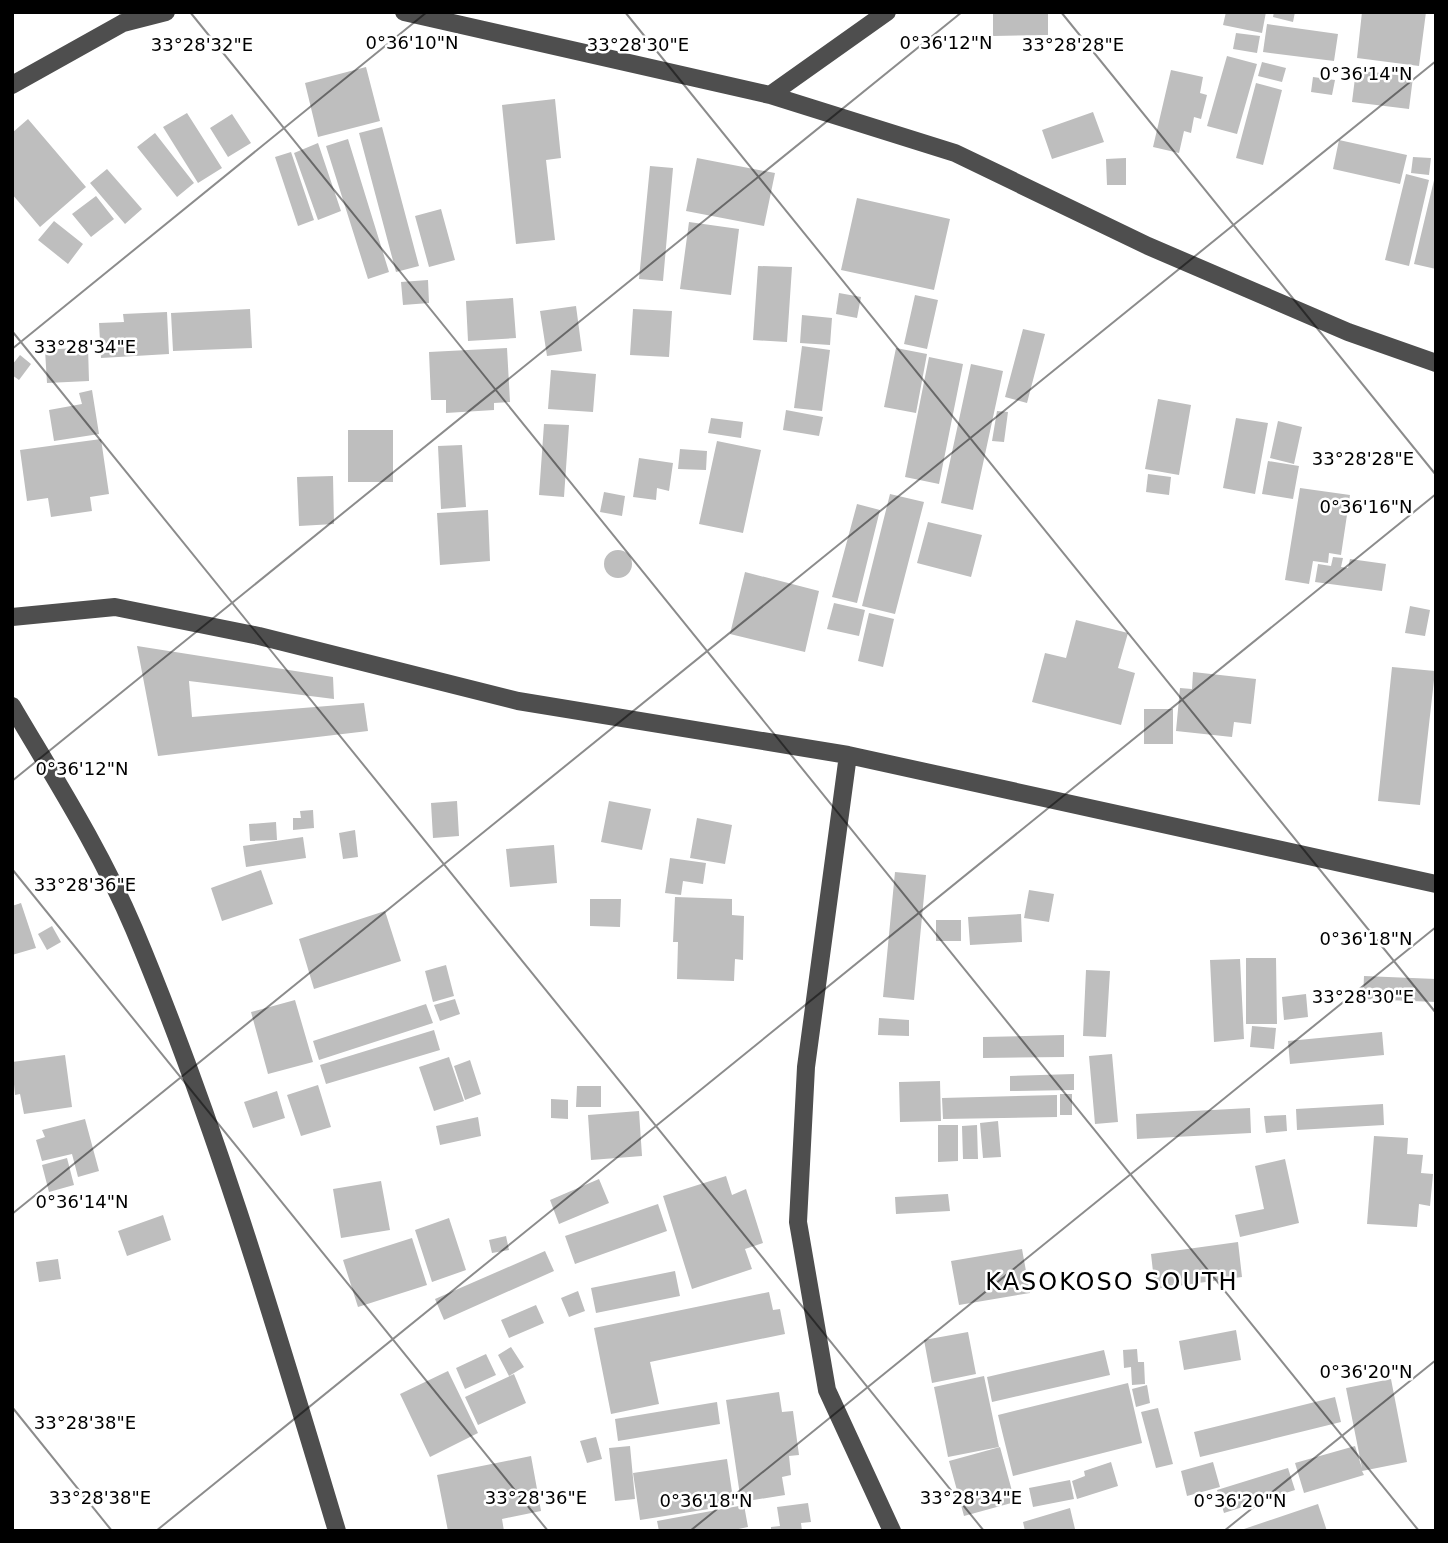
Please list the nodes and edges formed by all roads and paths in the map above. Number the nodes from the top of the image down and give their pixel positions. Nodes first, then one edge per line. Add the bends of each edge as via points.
1 (166, 12) edge
2 (404, 12) edge
3 (887, 12) edge
4 (438, 16) edge
5 (119, 18) edge
6 (12, 85) edge
7 (770, 95) junction
8 (1436, 363) edge
9 (12, 617) edge
10 (12, 706) edge
11 (848, 755) junction
12 (1436, 884) edge
13 (337, 1531) edge
14 (892, 1531) edge

1 - 5 street
2 - 4 street
3 - 7 street
4 - 7 street
5 - 6 street
7 - 8 street via 955,153 1148,246 1348,332
9 - 11 street via 115,607 259,636 519,701
10 - 13 street via 93,844 134,928 208,1121
11 - 12 street
11 - 14 street via 806,1066 798,1222 827,1390

